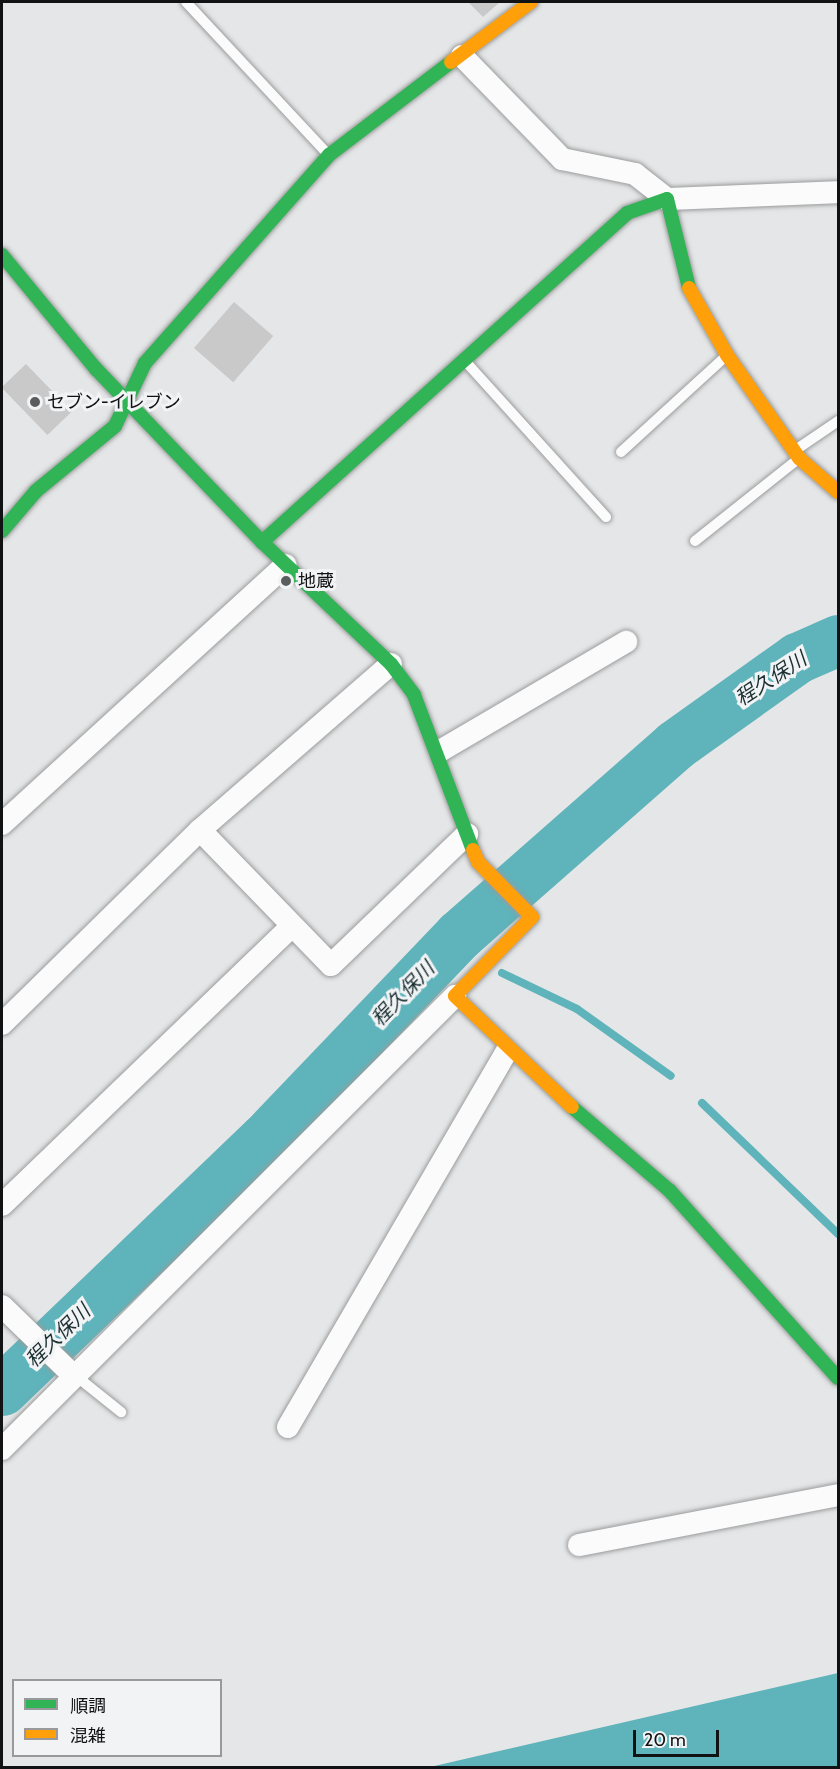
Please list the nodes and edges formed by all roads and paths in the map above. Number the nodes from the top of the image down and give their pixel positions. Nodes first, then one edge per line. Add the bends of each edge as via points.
1 (186, 2) edge
2 (531, 2) edge
3 (462, 56) junction
4 (329, 155) junction
5 (838, 192) edge
6 (667, 199) junction
7 (2, 255) edge
8 (727, 355) junction
9 (462, 357) junction
10 (127, 399) junction
11 (838, 421) edge
12 (621, 452) dead end
13 (797, 455) junction
14 (838, 492) edge
15 (606, 517) dead end
16 (2, 531) edge
17 (695, 541) dead end
18 (262, 543) junction
19 (286, 566) junction
20 (626, 642) dead end
21 (391, 664) junction
22 (440, 751) junction
23 (2, 824) edge
24 (200, 830) junction
25 (467, 834) junction
26 (292, 926) junction
27 (455, 996) junction
28 (2, 1024) edge
29 (507, 1051) junction
30 (2, 1205) edge
31 (2, 1306) edge
32 (69, 1372) junction
33 (838, 1378) edge
34 (121, 1412) dead end
35 (288, 1427) dead end
36 (2, 1449) edge
37 (838, 1495) edge
38 (579, 1545) dead end

1 - 4 lane
2 - 3 street
3 - 4 street
3 - 6 street via 562,159 635,174
4 - 10 street via 145,363
5 - 6 street
6 - 8 street via 685,281
6 - 9 street via 627,213
7 - 10 street
8 - 12 lane
8 - 13 street
9 - 15 lane
9 - 18 street
10 - 16 street via 115,426 36,491
10 - 18 street
11 - 13 lane
13 - 14 street
13 - 17 lane
18 - 19 street
19 - 21 street
19 - 23 street
20 - 22 street
21 - 22 street via 414,695
21 - 24 street
22 - 25 street
24 - 26 street
24 - 28 street
25 - 26 street via 331,965
25 - 27 street via 478,862 532,917
26 - 30 street
27 - 29 street
27 - 32 street
29 - 33 street via 670,1191
29 - 35 street
31 - 32 street
32 - 34 lane via 82,1376
32 - 36 street
37 - 38 street

